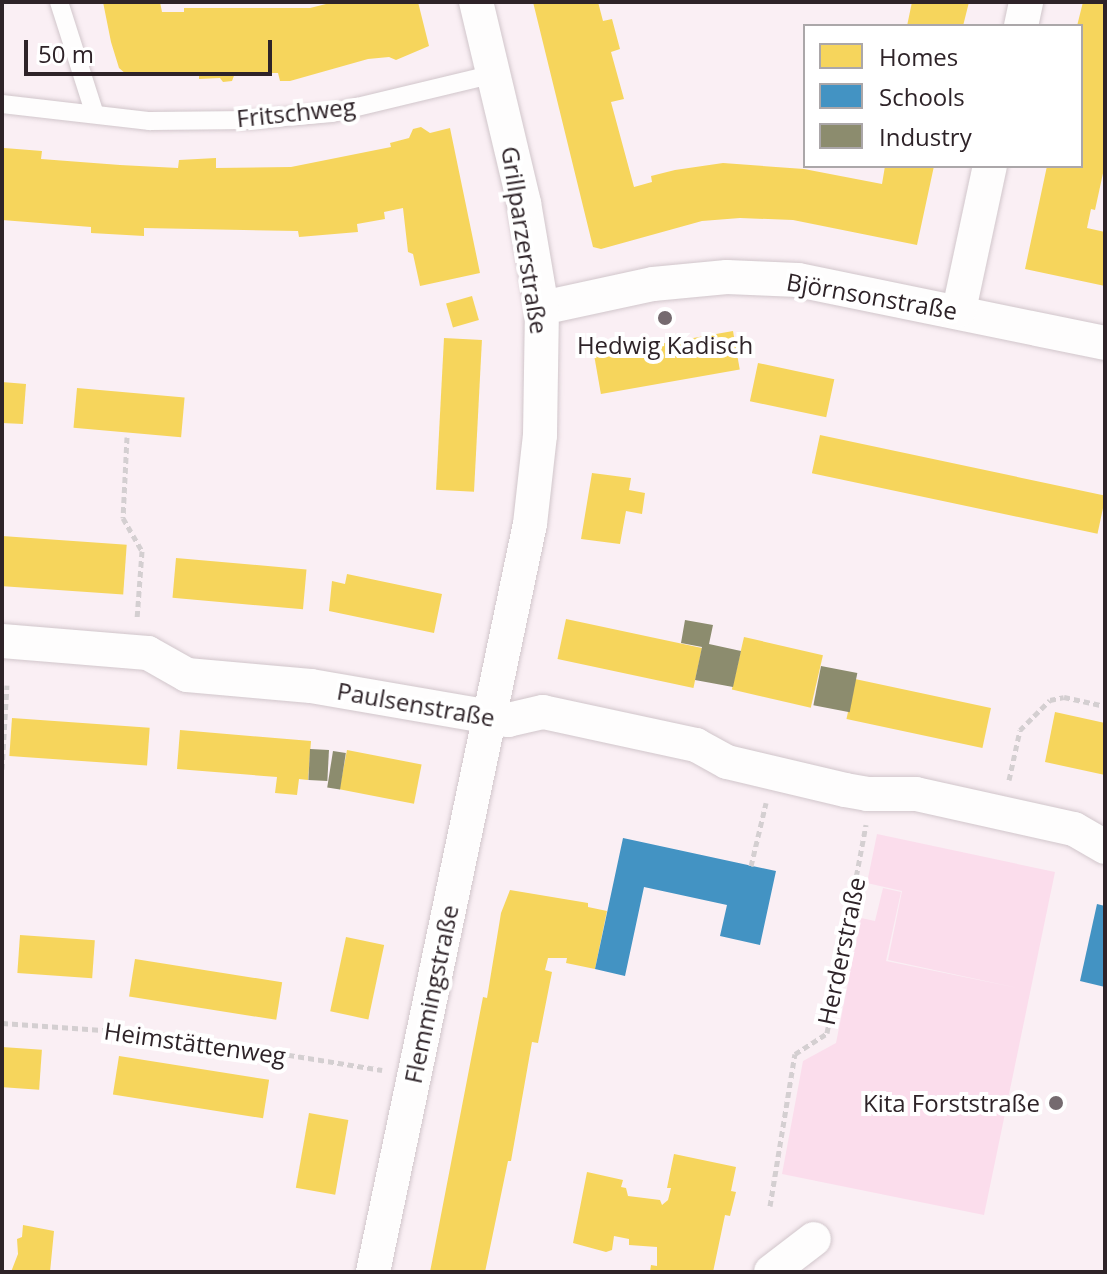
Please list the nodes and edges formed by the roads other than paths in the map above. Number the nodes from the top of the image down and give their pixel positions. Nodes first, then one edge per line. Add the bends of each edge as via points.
1 (59, 2) edge
2 (476, 2) edge
3 (1026, 2) edge
4 (1021, 24) edge
5 (494, 74) junction
6 (2, 104) edge
7 (94, 112) junction
8 (990, 168) edge
9 (542, 308) junction
10 (959, 310) junction
11 (1105, 343) edge
12 (2, 641) edge
13 (489, 717) junction
14 (1105, 847) edge
15 (814, 1239) dead end
16 (373, 1272) edge
17 (771, 1272) edge

1 - 7 lane
2 - 5 street, Grillparzerstraße
3 - 4 street
5 - 7 lane, Fritschweg via 332,113 150,121
5 - 9 street, Grillparzerstraße
6 - 7 lane, Fritschweg
8 - 10 street
9 - 10 street, Björnsonstraße via 653,284 727,277 798,280
9 - 13 street, Grillparzerstraße via 541,420 530,524
10 - 11 street, Björnsonstraße
12 - 13 street, Paulsenstraße via 148,653 187,675 311,686
13 - 14 street, Paulsenstraße via 558,715 696,745 727,762 845,790 916,794 1074,829
13 - 16 street, Flemmingstraße
15 - 17 street

